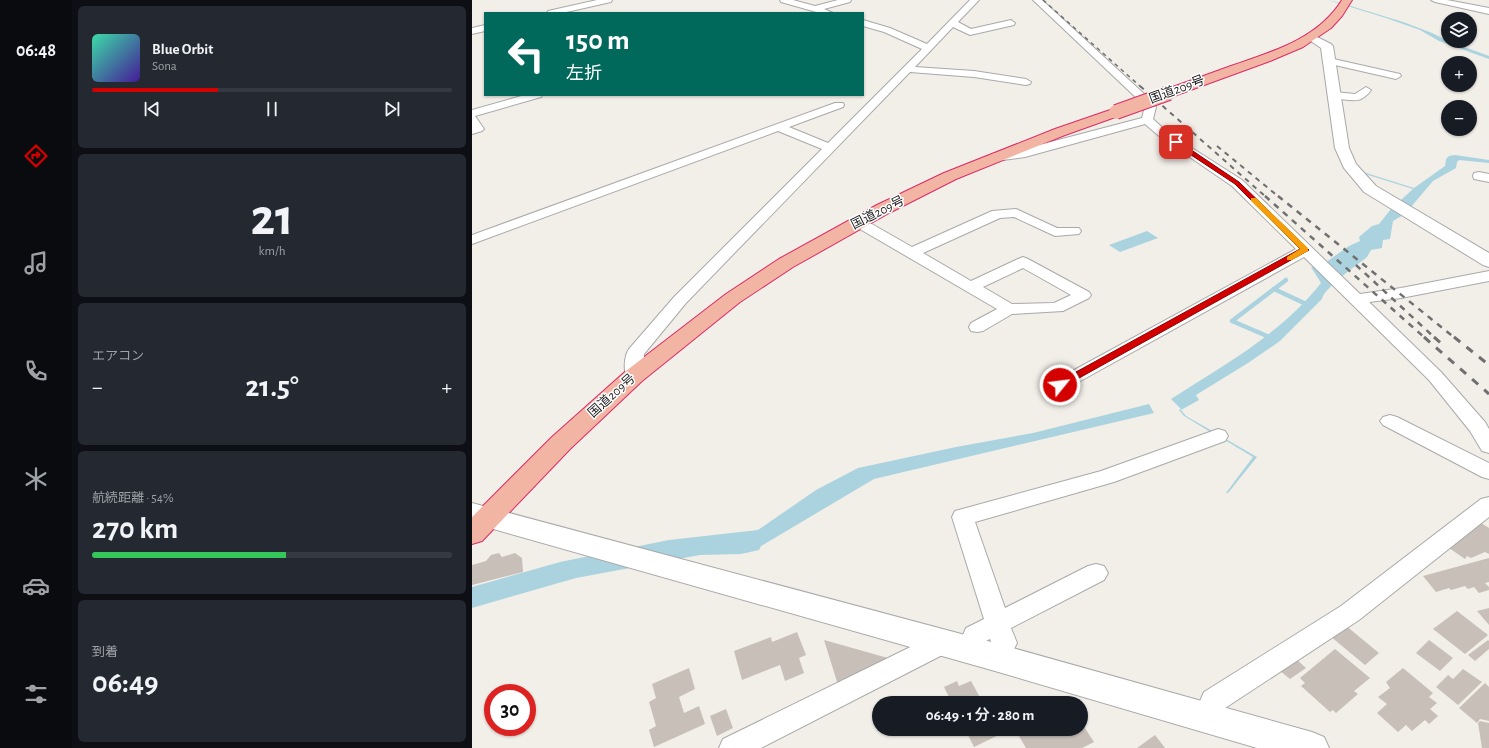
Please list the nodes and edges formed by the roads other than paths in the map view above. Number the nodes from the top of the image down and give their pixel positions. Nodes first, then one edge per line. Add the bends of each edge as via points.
1 (608, 0) edge
2 (784, 0) edge
3 (847, 0) edge
4 (975, 0) edge
5 (1036, 0) edge
6 (1347, 0) edge
7 (1435, 0) edge
8 (814, 9) junction
9 (1489, 11) edge
10 (555, 12) edge
11 (824, 12) edge
12 (864, 23) edge
13 (952, 23) junction
14 (1011, 23) dead end
15 (484, 28) edge
16 (472, 31) edge
17 (1311, 37) junction
18 (928, 48) junction
19 (1329, 61) junction
20 (907, 69) junction
21 (1396, 76) dead end
22 (1026, 82) dead end
23 (1366, 90) dead end
24 (1334, 95) junction
25 (534, 96) edge
26 (839, 105) dead end
27 (472, 114) edge
28 (472, 119) edge
29 (1146, 120) junction
30 (777, 127) junction
31 (472, 131) edge
32 (830, 148) junction
33 (996, 157) junction
34 (858, 222) junction
35 (1074, 231) dead end
36 (472, 240) edge
37 (1305, 250) junction
38 (912, 253) junction
39 (1489, 261) edge
40 (1489, 276) edge
41 (971, 287) junction
42 (1356, 298) junction
43 (1009, 309) junction
44 (977, 327) dead end
45 (634, 376) junction
46 (1060, 385) dead end
47 (1390, 421) dead end
48 (1218, 436) dead end
49 (1489, 446) edge
50 (1489, 472) edge
51 (1489, 505) edge
52 (477, 522) edge
53 (1096, 573) dead end
54 (1001, 634) junction
55 (975, 635) dead end
56 (941, 644) junction
57 (1213, 701) dead end
58 (733, 748) edge
59 (1312, 748) edge

1 - 10 street
2 - 8 street
3 - 8 street
4 - 13 street
5 - 29 street via 1150,105 1151,110
6 - 17 highway, 国道209号 via 1329,24
7 - 9 street
8 - 11 street
12 - 18 street via 888,30
13 - 14 street via 970,32
13 - 18 street
15 - 16 street
17 - 19 street via 1327,46
17 - 33 highway, 国道209号, bridge via 1268,57
18 - 20 street
19 - 21 street
19 - 24 street
20 - 22 street via 974,74
20 - 32 street
23 - 24 street via 1357,97
24 - 39 street via 1342,148 1349,165 1370,189
25 - 27 street
26 - 30 street
28 - 31 street via 478,129
29 - 33 street via 1025,153
29 - 37 street via 1237,183
30 - 32 street
30 - 36 street
32 - 45 street via 680,300 635,353
33 - 34 highway, 国道209号 via 950,176
34 - 38 street
34 - 45 highway, 国道209号 via 786,263 733,298
35 - 38 street via 1055,232 1016,213 997,214
37 - 42 street
37 - 46 street
38 - 41 street
40 - 42 street via 1400,293
41 - 43 street
41 - 43 street via 1023,262 1083,294 1057,308
42 - 49 street via 1435,376 1478,427
43 - 44 street
45 - 52 highway, 国道209号
47 - 50 street
48 - 54 street via 1107,476 963,517
51 - 57 street via 1350,613
52 - 56 street
53 - 54 street
54 - 55 street
56 - 58 street
56 - 59 street via 995,657

